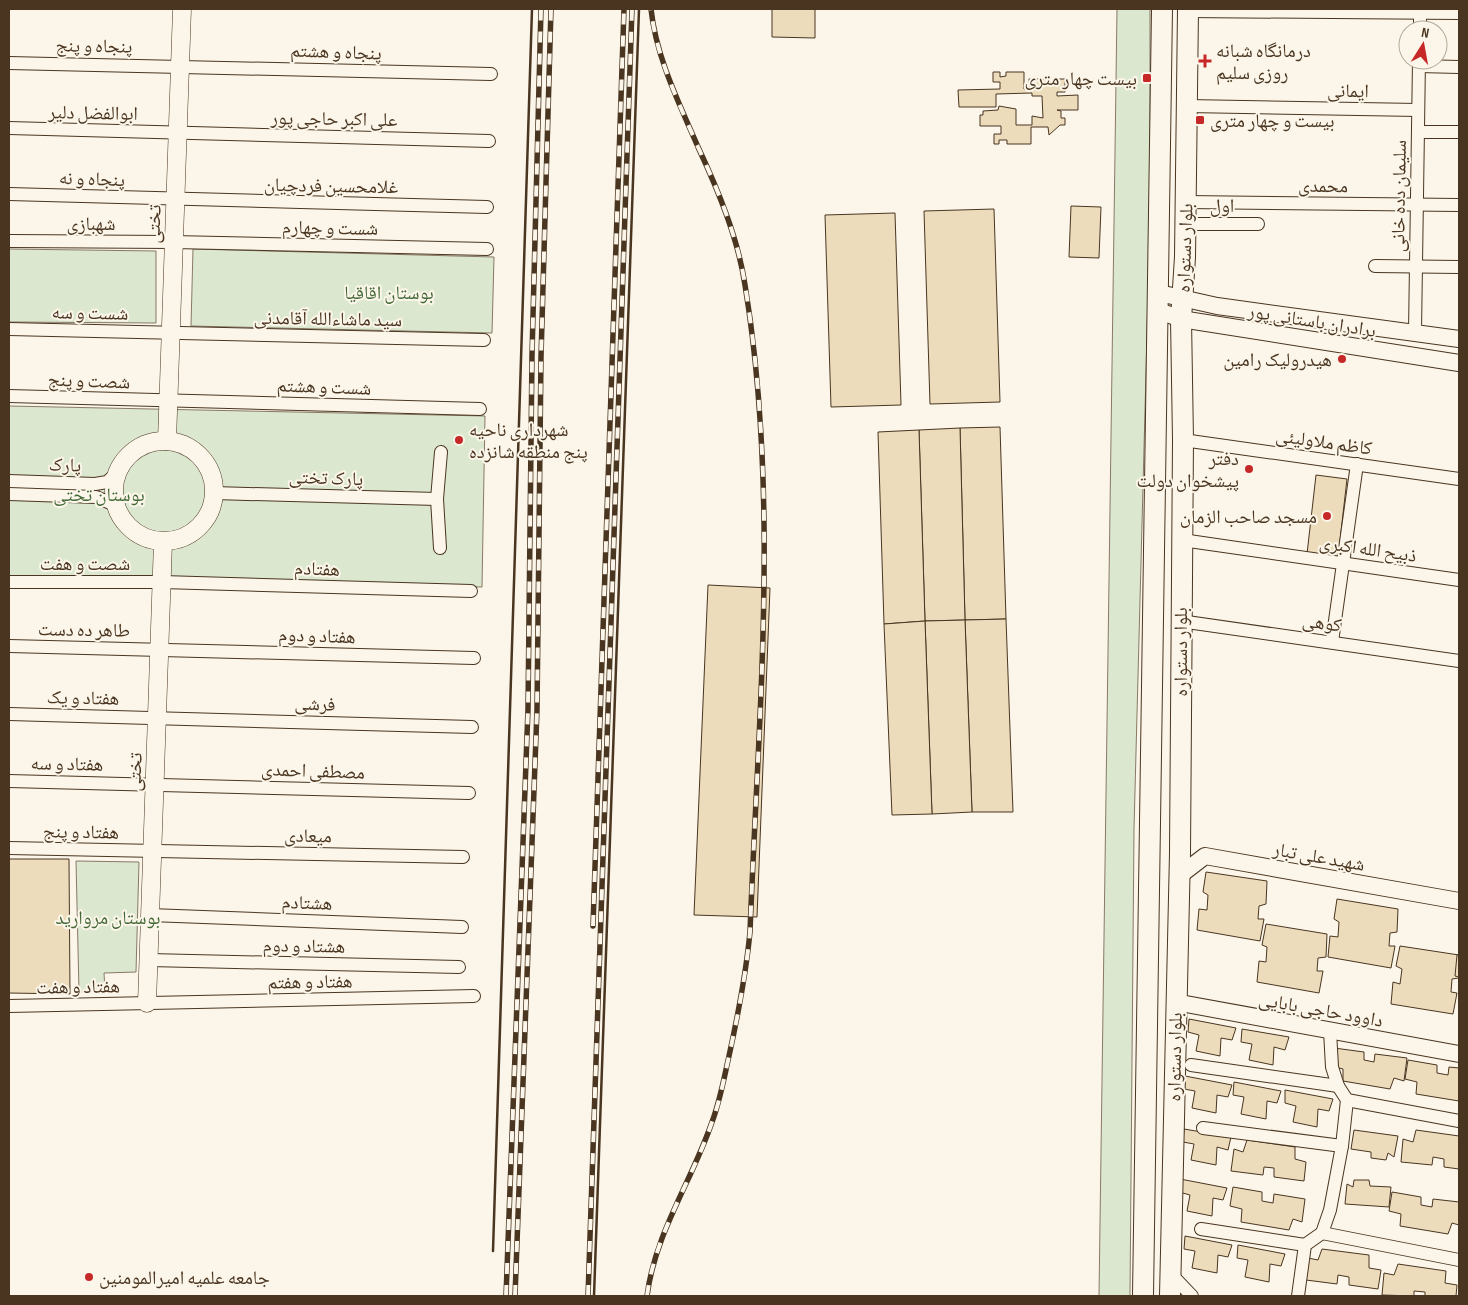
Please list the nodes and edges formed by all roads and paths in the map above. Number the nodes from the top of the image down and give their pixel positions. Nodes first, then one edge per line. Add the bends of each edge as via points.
1 (182, 9) edge
2 (1162, 9) edge
3 (1188, 10) edge
4 (1420, 11) edge
5 (1459, 13) edge
6 (9, 63) edge
7 (180, 66) junction
8 (1419, 70) edge
9 (491, 74) dead end
10 (1187, 106) junction
11 (1418, 110) junction
12 (9, 128) edge
13 (177, 132) junction
14 (1418, 132) junction
15 (1459, 132) edge
16 (489, 140) dead end
17 (9, 194) edge
18 (175, 199) junction
19 (1186, 202) junction
20 (1417, 205) junction
21 (1459, 205) edge
22 (487, 207) dead end
23 (1186, 224) junction
24 (1258, 224) dead end
25 (9, 241) edge
26 (173, 242) junction
27 (487, 249) dead end
28 (1375, 266) dead end
29 (1416, 266) junction
30 (1459, 267) edge
31 (1183, 297) junction
32 (1159, 302) junction
33 (1181, 319) junction
34 (9, 329) edge
35 (170, 332) junction
36 (1415, 332) junction
37 (484, 340) dead end
38 (1459, 340) edge
39 (1459, 364) edge
40 (9, 396) edge
41 (168, 401) junction
42 (480, 409) dead end
43 (1183, 440) junction
44 (167, 441) junction
45 (441, 452) dead end
46 (1356, 464) junction
47 (116, 474) junction
48 (1459, 479) edge
49 (9, 481) edge
50 (35, 482) junction
51 (214, 493) junction
52 (9, 494) edge
53 (34, 495) junction
54 (437, 499) junction
55 (115, 505) junction
56 (1182, 540) junction
57 (163, 542) junction
58 (440, 548) dead end
59 (1343, 564) junction
60 (1459, 580) edge
61 (9, 582) edge
62 (162, 582) junction
63 (472, 591) dead end
64 (1180, 621) junction
65 (1332, 642) junction
66 (9, 646) edge
67 (159, 649) junction
68 (474, 658) dead end
69 (1459, 661) edge
70 (9, 714) edge
71 (157, 717) junction
72 (472, 727) dead end
73 (9, 781) edge
74 (155, 784) junction
75 (469, 793) dead end
76 (9, 848) edge
77 (152, 851) junction
78 (463, 857) dead end
79 (1179, 876) junction
80 (1459, 901) edge
81 (150, 915) junction
82 (462, 927) dead end
83 (149, 960) junction
84 (459, 968) dead end
85 (474, 996) dead end
86 (1176, 1002) junction
87 (147, 1003) junction
88 (9, 1006) edge
89 (1330, 1031) junction
90 (1459, 1054) edge
91 (1191, 1065) dead end
92 (1338, 1086) junction
93 (1347, 1100) junction
94 (1459, 1121) edge
95 (1203, 1128) dead end
96 (1342, 1146) junction
97 (1201, 1229) dead end
98 (1322, 1233) junction
99 (1305, 1245) junction
100 (1459, 1260) edge
101 (1171, 1289) edge
102 (1143, 1296) edge
103 (1192, 1296) edge
104 (1298, 1296) edge

1 - 7 main road, تختی
2 - 32 main road, بلوار دستواره
3 - 4 street
3 - 10 main road, بلوار دستواره
4 - 5 street
6 - 7 street, پنجاه و پنج
7 - 9 street, پنجاه و هشتم
7 - 13 main road, تختی
8 - 11 street, سلیمان دده خانی
10 - 11 street, ایمانی
10 - 19 main road, بلوار دستواره
11 - 14 street, سلیمان دده خانی
12 - 13 street, ابوالفضل دلیر
13 - 16 street, علی اکبر حاجی پور
13 - 18 main road, تختی
14 - 15 street
14 - 20 street, سلیمان دده خانی
17 - 18 street, پنجاه و نه
18 - 22 street, غلامحسین فردچیان
18 - 26 main road, تختی
19 - 20 street, محمدی
19 - 23 main road, بلوار دستواره
20 - 21 street, محمدی
20 - 29 street, سلیمان دده خانی
23 - 24 street, اول
23 - 31 main road, بلوار دستواره
25 - 26 street, شهبازی
26 - 27 street, شست و چهارم
26 - 35 main road, تختی
28 - 29 street
29 - 30 street
29 - 36 street, سلیمان دده خانی
31 - 32 street, برادران باستانی پور
31 - 33 main road, بلوار دستواره
31 - 36 street, برادران باستانی پور via 1217,306
32 - 33 street, برادران باستانی پور
32 - 102 main road, بلوار دستواره
33 - 39 street, برادران باستانی پور
33 - 43 main road, بلوار دستواره
34 - 35 street, شست و سه
35 - 37 street, سید ماشاءالله آقامدنی
35 - 41 main road, تختی
36 - 38 street, برادران باستانی پور
40 - 41 street, شصت و پنج
41 - 42 street, شست و هشتم
41 - 44 main road, تختی
43 - 46 street, کاظم ملاولیئی
43 - 56 main road, بلوار دستواره
44 - 47 main road via 151,442 136,449
44 - 51 main road via 182,444 206,463 213,477
45 - 54 street
46 - 48 street, کاظم ملاولیئی
46 - 59 street
47 - 50 street, پارک via 107,482 94,484
47 - 55 main road via 113,489
49 - 50 street, پارک
50 - 53 street via 41,489
51 - 54 street, پارک تختی
51 - 57 main road via 212,508 198,527 179,539
52 - 53 street, پارک
53 - 55 street, پارک via 96,497
54 - 58 street
55 - 57 main road via 133,531 147,539
56 - 59 street, ذبیح الله اکبری
56 - 64 main road, بلوار دستواره
57 - 62 main road, تختی
59 - 60 street, ذبیح الله اکبری
59 - 65 street
61 - 62 street, شصت و هفت
62 - 63 street, هفتادم
62 - 67 main road, تختی
64 - 65 street, کوهی
64 - 79 main road, بلوار دستواره
65 - 69 street, کوهی
66 - 67 street, طاهر ده دست
67 - 68 street, هفتاد و دوم
67 - 71 main road, تختی
70 - 71 street, هفتاد و یک
71 - 72 street, فرشی
71 - 74 main road, تختی
73 - 74 street, هفتاد و سه
74 - 75 street, مصطفی احمدی
74 - 77 main road, تختی
76 - 77 street, هفتاد و پنج
77 - 78 street, میعادی
77 - 81 main road, تختی
79 - 80 street, شهید علی تبار via 1205,856
79 - 86 main road, بلوار دستواره
81 - 82 street, هشتادم
81 - 83 main road, تختی
83 - 84 street, هشتاد و دوم
83 - 87 main road, تختی
85 - 87 street, هفتاد و هفتم
86 - 89 street, داوود حاجی بابایی
86 - 101 main road, بلوار دستواره
87 - 88 street, هفتاد و هفت
89 - 90 street, داوود حاجی بابایی
89 - 92 street via 1332,1067
91 - 92 street
92 - 93 street
93 - 94 street
93 - 96 street
95 - 96 street
96 - 98 street via 1330,1210
97 - 99 street
98 - 99 street
98 - 100 street
99 - 104 street
101 - 103 street

